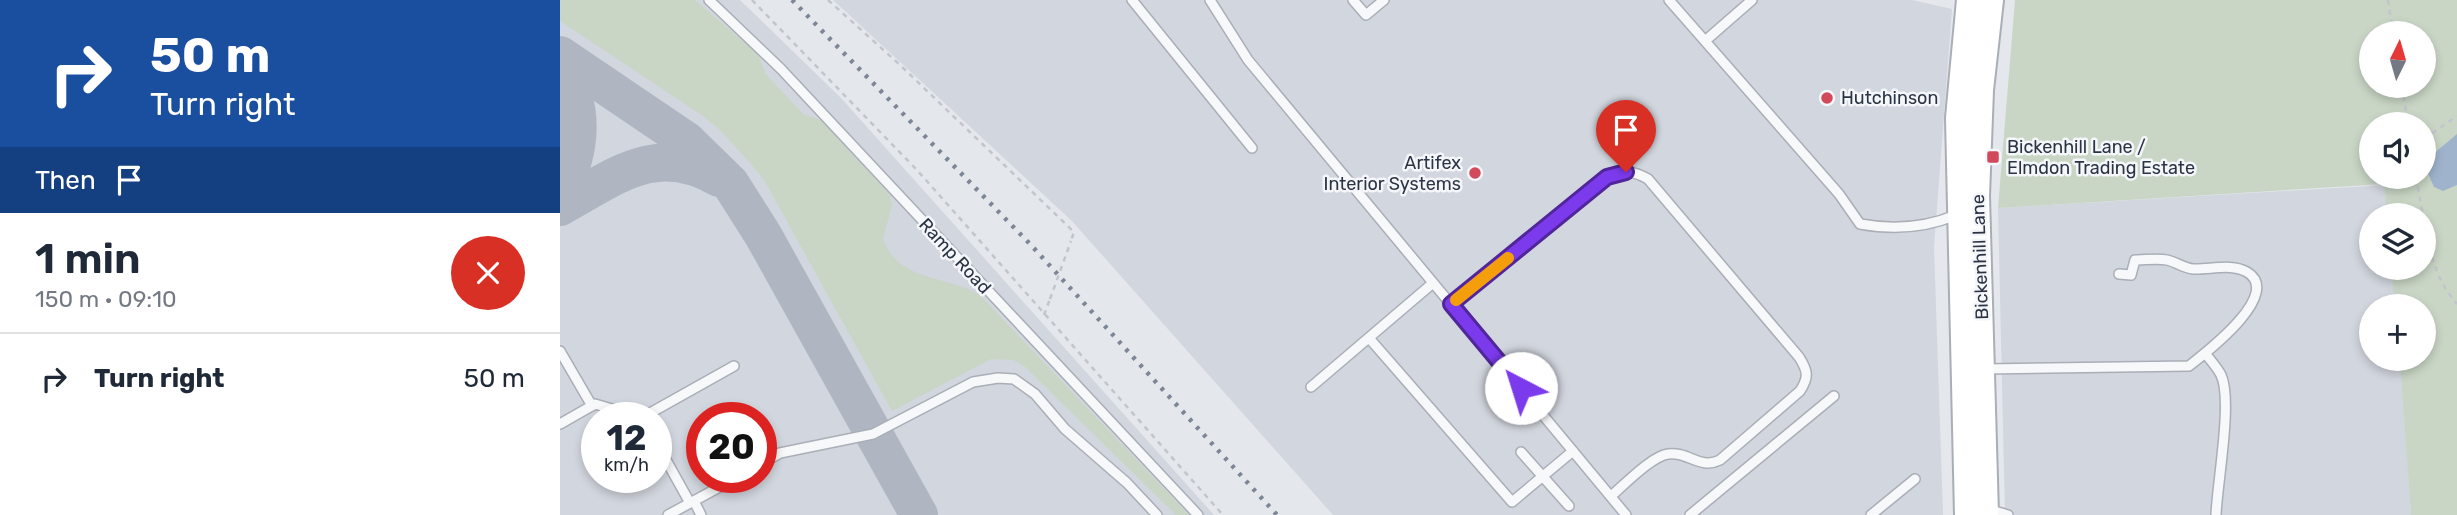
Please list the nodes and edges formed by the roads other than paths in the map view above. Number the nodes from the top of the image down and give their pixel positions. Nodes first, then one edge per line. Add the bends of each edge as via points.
1 (709, 0) edge
2 (1132, 0) edge
3 (1224, 0) edge
4 (1353, 0) edge
5 (1384, 0) edge
6 (1669, 0) edge
7 (1752, 0) edge
8 (1969, 0) edge
9 (1991, 0) edge
10 (1212, 4) edge
11 (1705, 41) junction
12 (1252, 148) dead end
13 (1958, 214) junction
14 (2119, 274) dead end
15 (1433, 283) junction
16 (1451, 304) junction
17 (1369, 338) junction
18 (560, 351) edge
19 (2205, 353) junction
20 (734, 366) dead end
21 (1984, 369) junction
22 (1311, 387) dead end
23 (1834, 396) dead end
24 (589, 402) edge
25 (671, 402) edge
26 (581, 413) edge
27 (560, 424) edge
28 (1573, 451) junction
29 (1521, 452) dead end
30 (777, 455) edge
31 (672, 469) edge
32 (1543, 476) junction
33 (1915, 480) dead end
34 (708, 493) edge
35 (1611, 496) junction
36 (692, 502) junction
37 (1569, 506) dead end
38 (1987, 513) edge
39 (668, 515) edge
40 (702, 515) edge
41 (1157, 515) edge
42 (1198, 515) edge
43 (1626, 515) edge
44 (1690, 515) edge
45 (1871, 515) edge
46 (2216, 515) edge

1 - 42 lane, Ramp Road via 781,69
2 - 12 lane
3 - 10 lane
4 - 5 lane via 1366,15
6 - 11 lane
7 - 11 lane
8 - 13 main road, Bickenhill Lane via 1958,118
9 - 21 main road, Bickenhill Lane via 1981,90 1978,196
10 - 15 lane via 1248,60
11 - 13 lane via 1860,224 1881,228 1935,224
13 - 38 main road, Bickenhill Lane
14 - 19 lane via 2131,275 2135,260 2168,260 2190,269 2247,272 2256,290 2251,307
15 - 16 lane
15 - 17 lane
16 - 28 lane
16 - 35 lane via 1607,177 1636,173 1648,179 1799,357 1807,370 1800,391 1720,460 1711,465 1668,454 1658,457
17 - 22 lane
17 - 32 lane via 1512,502
18 - 24 lane
19 - 21 lane via 2189,366
19 - 46 lane via 2222,377 2225,440
20 - 25 lane
21 - 38 main road, Bickenhill Lane
23 - 44 lane
26 - 27 lane
28 - 32 lane
28 - 35 lane
29 - 32 lane
30 - 41 lane via 873,434 973,382 1014,379 1035,394 1065,429
31 - 36 lane
32 - 37 lane
33 - 45 lane
34 - 36 lane
35 - 43 lane
36 - 39 lane
36 - 40 lane

